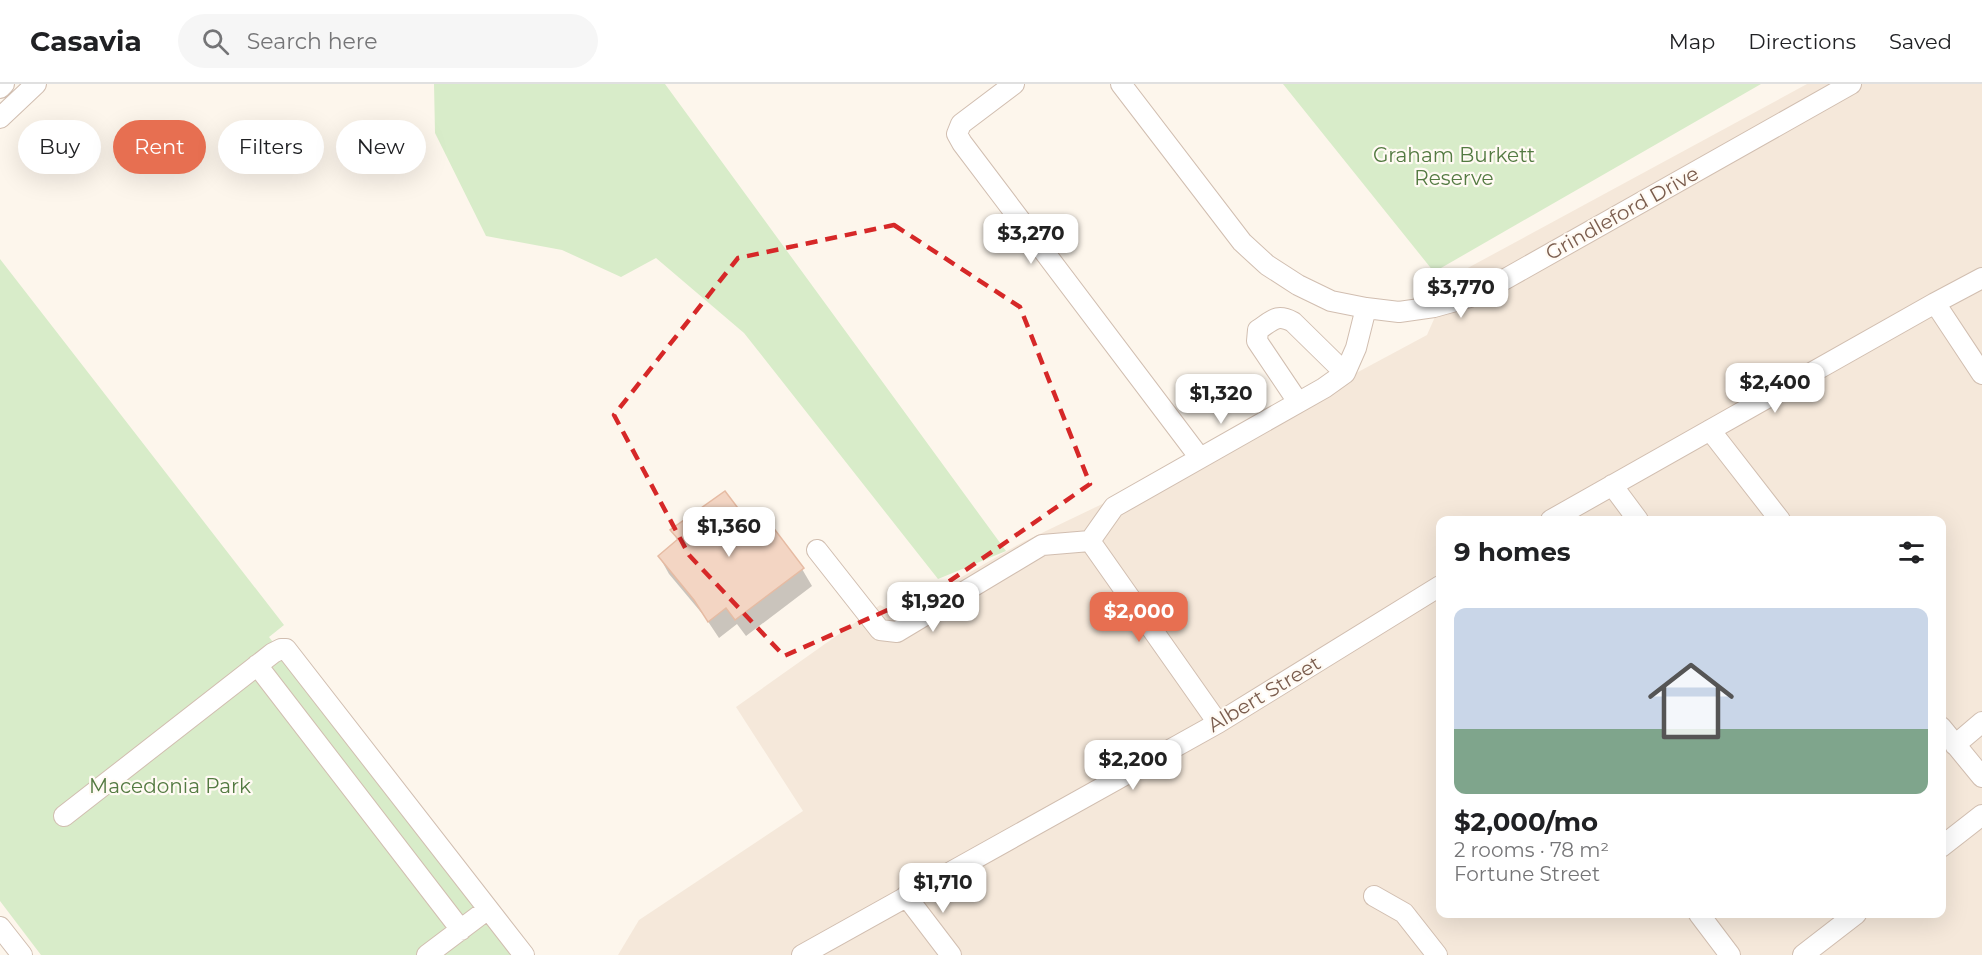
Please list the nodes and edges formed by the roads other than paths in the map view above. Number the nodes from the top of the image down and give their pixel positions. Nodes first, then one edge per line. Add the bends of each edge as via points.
1 (4, 84) edge
2 (36, 84) edge
3 (1014, 84) edge
4 (1120, 84) edge
5 (1851, 84) edge
6 (0, 88) edge
7 (0, 118) edge
8 (1982, 278) edge
9 (1935, 303) junction
10 (1366, 308) junction
11 (1345, 373) junction
12 (1982, 374) edge
13 (1298, 402) junction
14 (1710, 430) junction
15 (1200, 458) junction
16 (1612, 485) junction
17 (1558, 516) edge
18 (1635, 516) edge
19 (1777, 516) edge
20 (1090, 541) junction
21 (817, 550) dead end
22 (1436, 588) edge
23 (257, 665) junction
24 (1982, 722) edge
25 (1218, 723) junction
26 (1946, 733) edge
27 (1955, 745) junction
28 (1982, 777) edge
29 (1982, 815) edge
30 (64, 816) dead end
31 (1946, 843) edge
32 (906, 896) junction
33 (1374, 896) dead end
34 (488, 909) junction
35 (1702, 918) edge
36 (1851, 918) edge
37 (0, 928) edge
38 (461, 930) junction
39 (22, 955) edge
40 (427, 955) edge
41 (524, 955) edge
42 (801, 955) edge
43 (951, 955) edge
44 (1437, 955) edge
45 (1730, 955) edge
46 (1803, 955) edge

1 - 6 street
2 - 7 street
3 - 15 street via 961,124 957,134
4 - 10 street, Grindleford Drive via 1242,242 1298,285 1331,301
5 - 10 street, Grindleford Drive via 1470,297 1399,312
8 - 9 street
9 - 12 street
9 - 14 street
10 - 11 street
11 - 13 street
11 - 13 street via 1293,322 1277,317 1258,330 1257,341
13 - 15 street
14 - 16 street
14 - 19 street
15 - 20 street via 1114,507
16 - 17 street
16 - 18 street
20 - 21 street via 1042,545 897,632 880,630
20 - 25 street
22 - 25 street, Albert Street
23 - 30 street
23 - 34 street via 281,649 290,653
23 - 38 street
24 - 27 street
25 - 32 street, Albert Street
26 - 27 street
27 - 28 street
29 - 31 street
32 - 42 street, Albert Street
32 - 43 street
33 - 44 street via 1404,913
34 - 38 street
34 - 41 street
35 - 45 street
36 - 46 street
37 - 39 street
38 - 40 street

